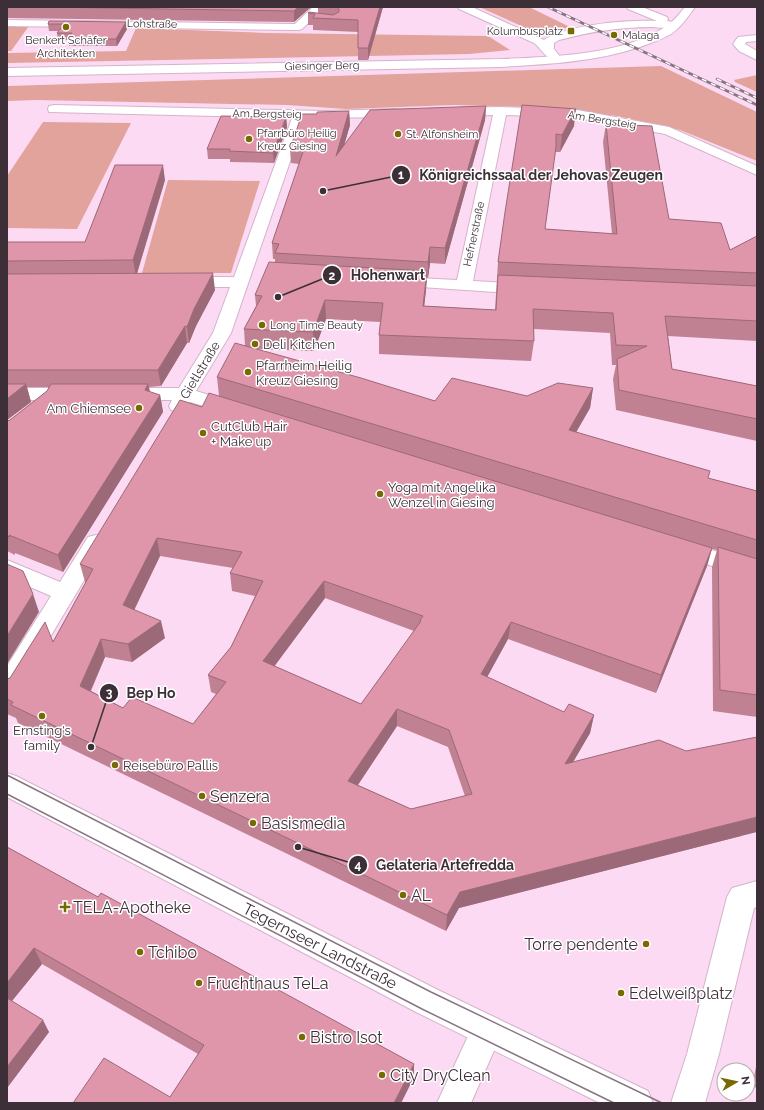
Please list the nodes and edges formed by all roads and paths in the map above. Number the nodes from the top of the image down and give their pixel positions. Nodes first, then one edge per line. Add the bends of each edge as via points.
1 (463, 7) edge
2 (632, 7) edge
3 (690, 7) edge
4 (80, 12) dead end
5 (313, 13) edge
6 (7, 23) edge
7 (59, 23) junction
8 (642, 23) junction
9 (675, 25) junction
10 (757, 38) edge
11 (548, 49) junction
12 (757, 56) edge
13 (556, 60) junction
14 (7, 72) edge
15 (54, 109) dead end
16 (500, 111) junction
17 (442, 112) edge
18 (410, 113) edge
19 (300, 115) junction
20 (757, 171) edge
21 (248, 276) junction
22 (385, 282) edge
23 (171, 283) edge
24 (464, 286) junction
25 (543, 290) edge
26 (7, 394) edge
27 (46, 394) junction
28 (186, 394) junction
29 (31, 413) edge
30 (254, 415) edge
31 (170, 420) edge
32 (106, 526) edge
33 (666, 544) edge
34 (7, 568) edge
35 (757, 572) edge
36 (66, 593) junction
37 (7, 687) edge
38 (7, 784) edge
39 (757, 894) edge
40 (487, 1030) junction
41 (454, 1103) edge
42 (636, 1103) edge
43 (688, 1103) edge

1 - 11 street via 532,38
2 - 9 street
3 - 9 street, Giesinger Berg
4 - 7 street
5 - 7 street, Lohstraße via 298,27
6 - 7 street, Lohstraße
8 - 9 street
8 - 11 street
8 - 11 street via 610,26 560,37 548,42
9 - 13 street, Giesinger Berg via 666,32 609,52
10 - 12 street via 742,40 739,44
11 - 13 street
13 - 14 street, Giesinger Berg
15 - 19 street, Am Bergsteig
16 - 17 street, Am Bergsteig
16 - 20 street, Am Bergsteig via 577,114 669,131
16 - 24 street, Hefnerstraße
18 - 19 street, Am Bergsteig
19 - 21 street, Gietlstraße via 276,178
21 - 23 street
21 - 28 street, Gietlstraße via 222,333
22 - 24 street
24 - 25 street
26 - 27 street
27 - 28 street
27 - 29 street via 43,403
28 - 30 street
28 - 31 street, Gietlstraße
32 - 36 street
33 - 35 street
34 - 36 street
36 - 37 street
38 - 40 street, Tegernseer Landstraße
39 - 43 street via 742,897 703,1054
40 - 41 street
40 - 42 street, Tegernseer Landstraße

